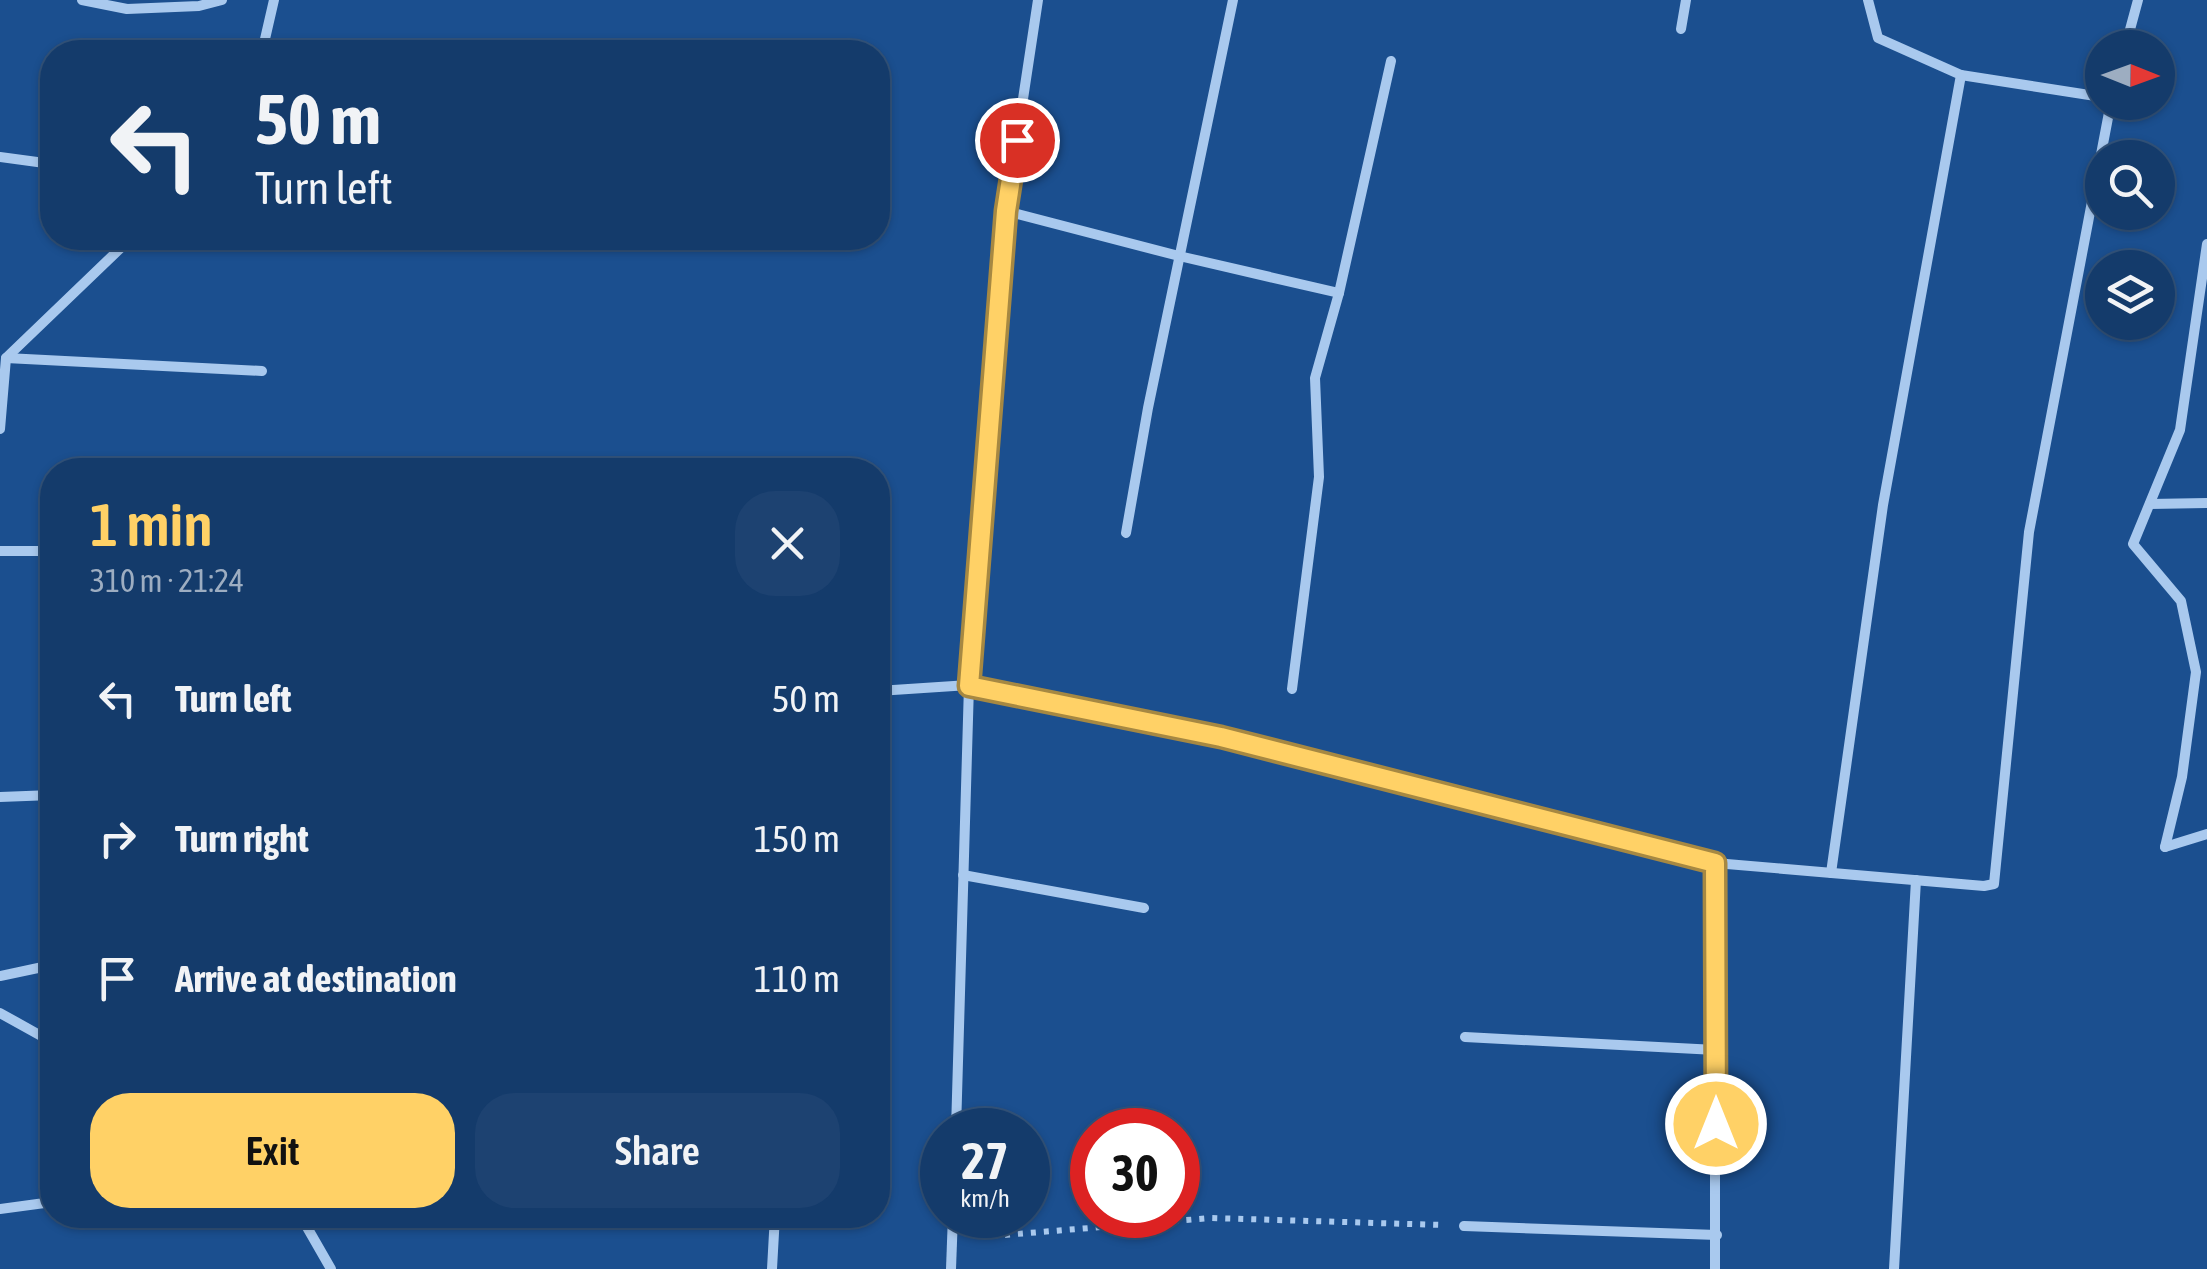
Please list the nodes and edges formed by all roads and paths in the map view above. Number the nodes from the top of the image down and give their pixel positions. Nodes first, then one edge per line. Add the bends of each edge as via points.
1 (82, 0) edge
2 (222, 0) edge
3 (274, 0) edge
4 (1038, 0) edge
5 (1233, 0) edge
6 (1686, 0) edge
7 (1868, 0) edge
8 (2138, 0) edge
9 (1681, 29) dead end
10 (2130, 30) edge
11 (265, 40) edge
12 (1391, 62) dead end
13 (1961, 75) junction
14 (2085, 95) edge
15 (2108, 120) edge
16 (0, 157) edge
17 (40, 162) edge
18 (1006, 211) junction
19 (2207, 244) edge
20 (118, 250) edge
21 (1179, 256) junction
22 (1339, 293) junction
23 (2193, 344) junction
24 (2207, 344) edge
25 (6, 358) junction
26 (262, 371) dead end
27 (0, 429) edge
28 (2207, 503) edge
29 (2150, 504) junction
30 (1126, 533) dead end
31 (0, 551) edge
32 (40, 551) edge
33 (969, 686) junction
34 (890, 690) edge
35 (1292, 690) dead end
36 (40, 795) edge
37 (0, 797) edge
38 (2207, 834) edge
39 (1715, 863) junction
40 (1831, 873) junction
41 (963, 875) junction
42 (1916, 880) junction
43 (1144, 908) dead end
44 (40, 968) edge
45 (0, 976) edge
46 (0, 1013) edge
47 (40, 1035) edge
48 (1465, 1037) dead end
49 (1716, 1050) junction
50 (957, 1108) edge
51 (40, 1204) edge
52 (0, 1209) edge
53 (1464, 1226) joint
54 (307, 1228) edge
55 (774, 1228) edge
56 (1050, 1231) edge
57 (1717, 1235) junction
58 (952, 1238) edge
59 (331, 1269) edge
60 (772, 1269) edge
61 (951, 1269) edge
62 (1715, 1269) edge
63 (1894, 1269) edge

1 - 2 street via 127,9
3 - 11 street
4 - 18 street
5 - 21 street
6 - 9 street
7 - 13 street via 1878,38
8 - 10 street
12 - 22 street
13 - 14 street
13 - 40 street via 1883,505
15 - 42 street via 2029,532 1994,884
16 - 17 street
18 - 21 street
18 - 33 street
19 - 23 street
20 - 25 street
21 - 22 street
21 - 30 street
22 - 35 street via 1315,378 1318,477
23 - 24 street
23 - 29 street via 2180,430
25 - 26 street
25 - 27 street
28 - 29 street
29 - 38 street via 2133,544 2182,601 2196,672 2165,846
31 - 32 street
33 - 34 street
33 - 39 street via 1221,737
33 - 41 street
36 - 37 street
39 - 40 street
39 - 49 street
40 - 42 street
41 - 43 street
41 - 50 street
42 - 63 street
44 - 45 street
46 - 47 street
48 - 49 street
49 - 57 street
51 - 52 street
53 - 56 path via 1211,1218
53 - 57 street
54 - 59 street
55 - 60 street
57 - 62 street
58 - 61 street

